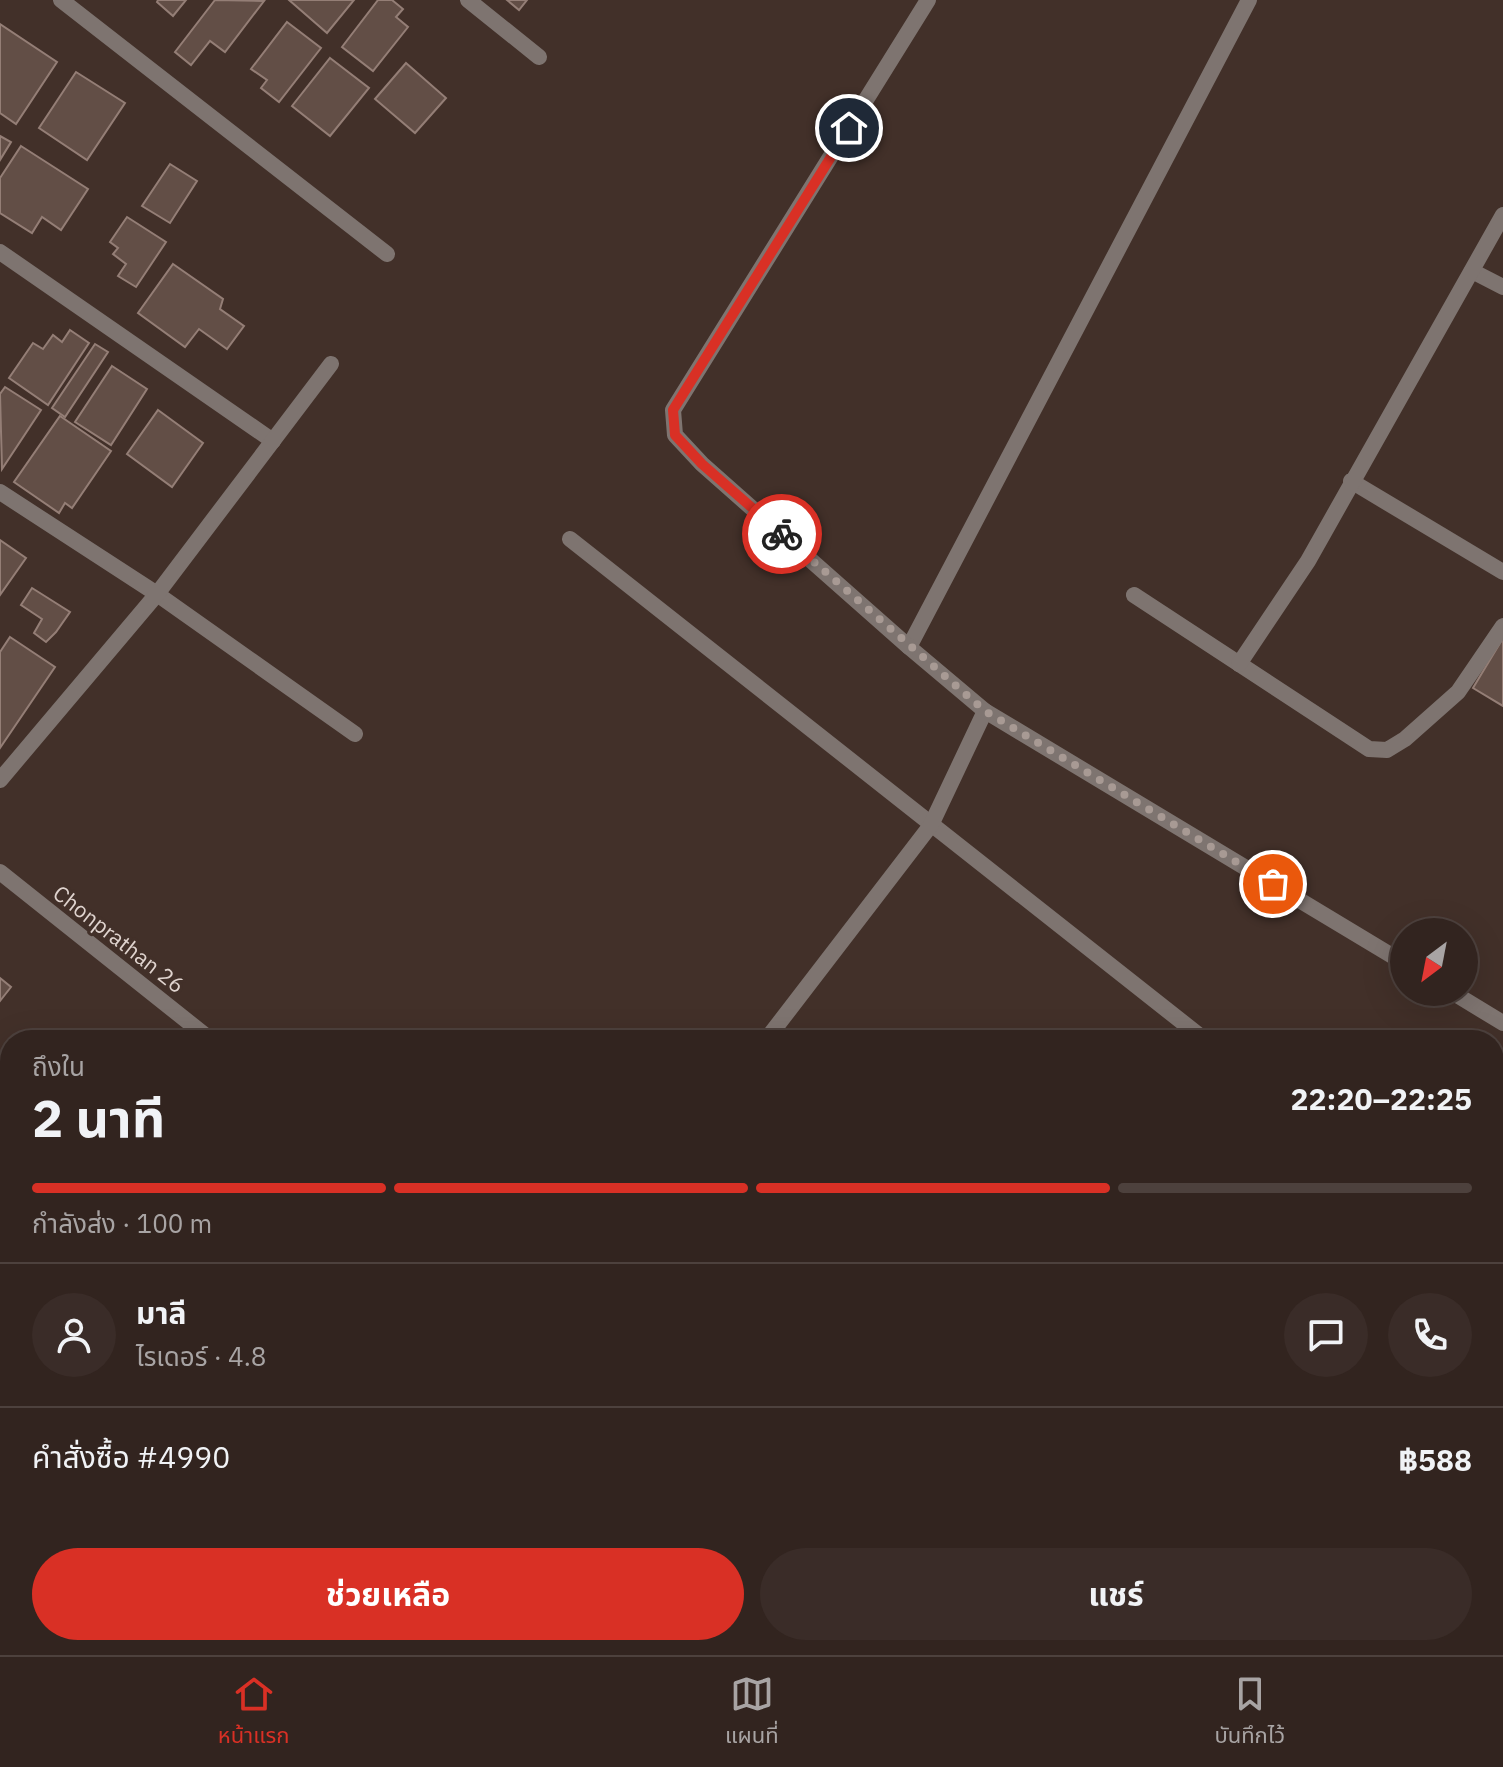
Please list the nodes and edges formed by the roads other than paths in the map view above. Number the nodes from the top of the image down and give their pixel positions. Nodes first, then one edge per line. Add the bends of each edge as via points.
1 (61, 0) edge
2 (468, 0) edge
3 (928, 0) edge
4 (1249, 0) edge
5 (539, 57) dead end
6 (1503, 215) edge
7 (0, 252) edge
8 (387, 254) dead end
9 (1472, 271) junction
10 (1503, 287) edge
11 (331, 364) dead end
12 (273, 441) junction
13 (1351, 481) junction
14 (0, 492) edge
15 (570, 539) dead end
16 (1503, 572) edge
17 (157, 594) junction
18 (1134, 595) dead end
19 (1503, 626) edge
20 (909, 647) junction
21 (1239, 664) junction
22 (985, 711) junction
23 (355, 734) dead end
24 (0, 780) edge
25 (931, 825) junction
26 (0, 872) edge
27 (1390, 955) edge
28 (1475, 1006) edge
29 (1503, 1023) edge
30 (198, 1030) edge
31 (774, 1030) edge
32 (1192, 1030) edge

1 - 8 street
2 - 5 street
3 - 20 street via 673,410 675,435 702,464
4 - 20 street
6 - 9 street
7 - 12 street
9 - 10 street
9 - 13 street
11 - 12 street
12 - 17 street
13 - 16 street
13 - 21 street via 1308,561
14 - 17 street
15 - 25 street
17 - 23 street
17 - 24 street
18 - 21 street
19 - 21 street via 1458,692 1387,750 1369,749
20 - 22 street
22 - 25 street
22 - 27 street
25 - 31 street
25 - 32 street
26 - 30 street, Chonprathan 26
28 - 29 street

